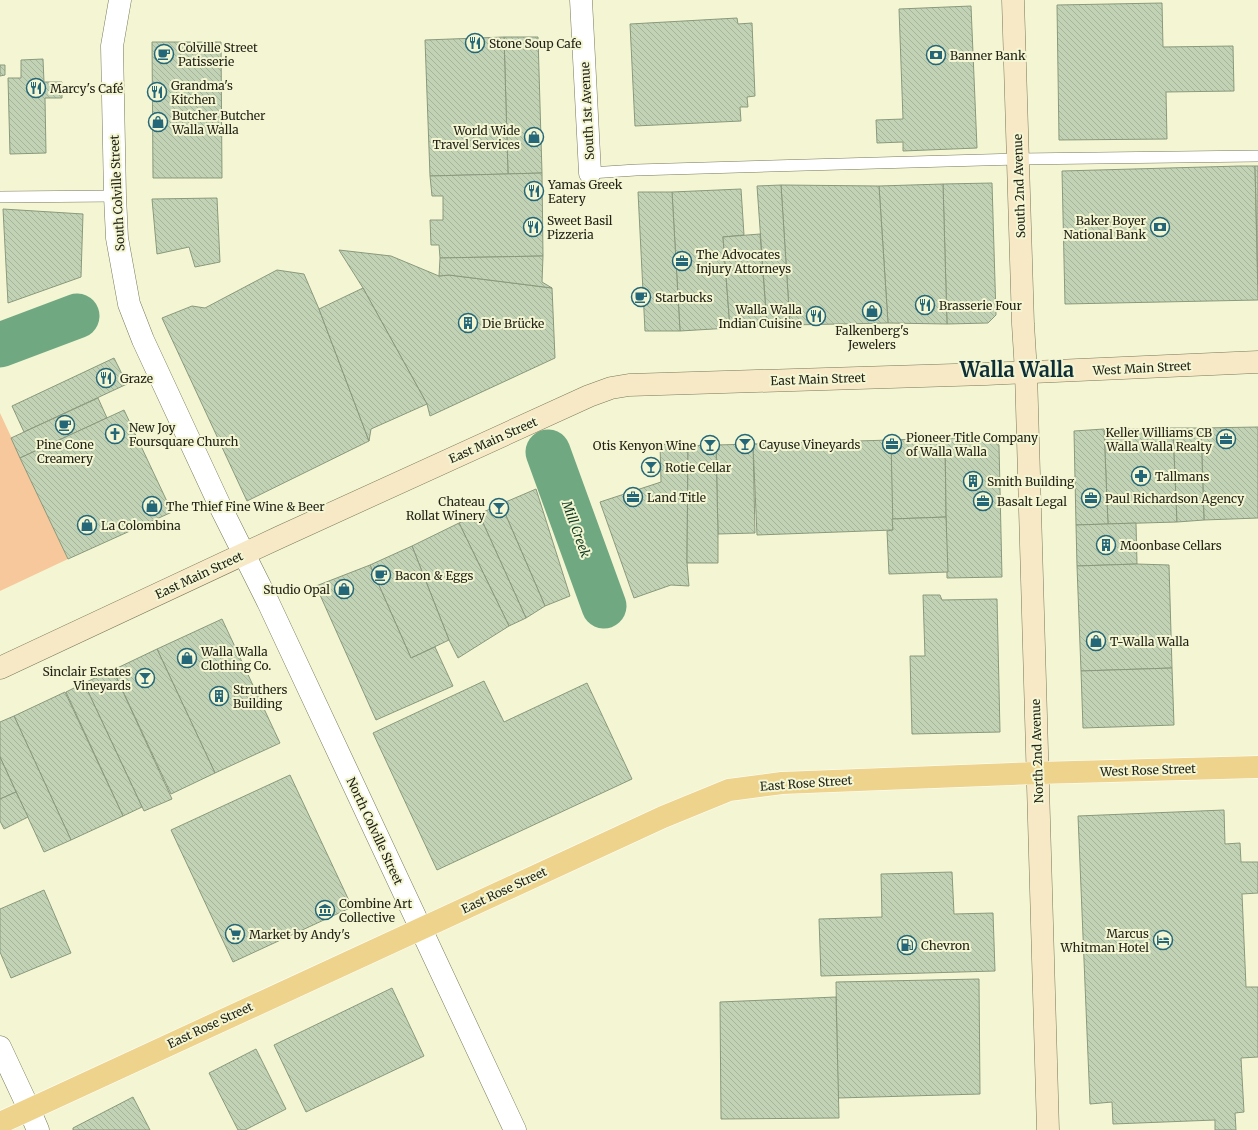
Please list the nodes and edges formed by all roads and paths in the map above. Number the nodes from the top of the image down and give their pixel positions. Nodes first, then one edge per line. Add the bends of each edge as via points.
1 (120, 0) edge
2 (581, 0) edge
3 (1013, 0) edge
4 (1258, 156) edge
5 (1018, 159) junction
6 (590, 173) joint
7 (115, 196) junction
8 (0, 197) edge
9 (1258, 362) edge
10 (1026, 372) junction
11 (244, 554) junction
12 (0, 668) edge
13 (1258, 767) edge
14 (1038, 773) junction
15 (420, 928) junction
16 (0, 1047) edge
17 (29, 1109) junction
18 (0, 1123) edge
19 (38, 1130) edge
20 (515, 1130) edge
21 (1048, 1130) edge

1 - 7 street, South Colville Street via 112,46
2 - 6 street, South 1st Avenue
3 - 5 main road, South 2nd Avenue
4 - 5 lane
5 - 6 lane
5 - 10 main road, South 2nd Avenue
7 - 8 lane
7 - 11 street, South Colville Street via 117,238 129,304
9 - 10 main road, West Main Street
10 - 11 main road, East Main Street via 610,388
10 - 14 main road, North 2nd Avenue
11 - 12 main road, East Main Street
11 - 15 street, North Colville Street
13 - 14 main road, West Rose Street
14 - 15 main road, East Rose Street via 782,783 729,790 663,817
14 - 21 main road, North 2nd Avenue
15 - 17 main road, East Rose Street
15 - 20 street, North Colville Street
16 - 17 street
17 - 18 main road, East Rose Street
17 - 19 street

